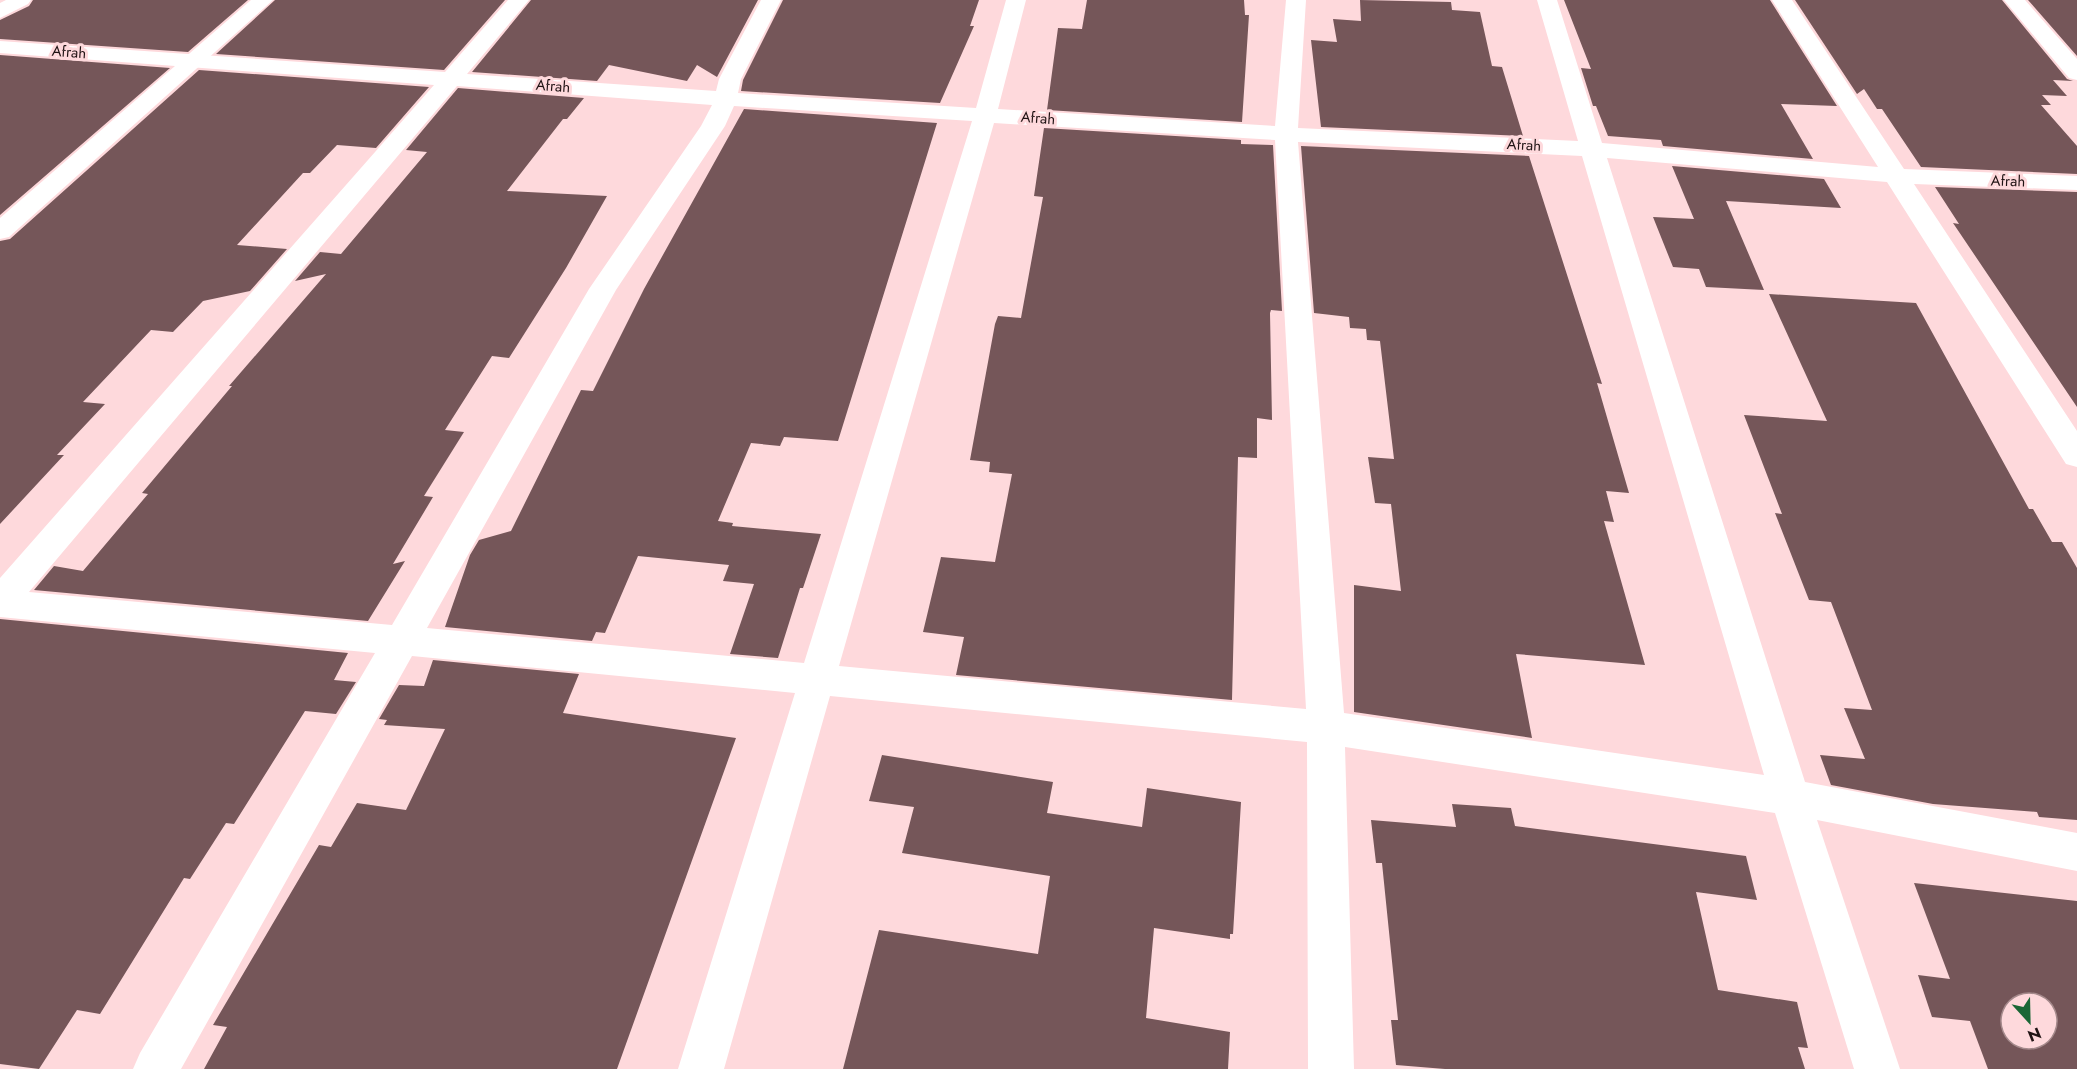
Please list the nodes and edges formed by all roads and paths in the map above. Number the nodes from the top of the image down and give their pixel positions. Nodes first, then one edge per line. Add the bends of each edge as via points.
1 (21, 0) edge
2 (263, 0) edge
3 (519, 0) edge
4 (771, 0) edge
5 (1016, 0) edge
6 (1296, 0) edge
7 (1547, 0) edge
8 (1782, 0) edge
9 (2014, 0) edge
10 (0, 12) edge
11 (0, 47) edge
12 (193, 60) junction
13 (2077, 73) edge
14 (451, 79) junction
15 (726, 99) junction
16 (985, 115) junction
17 (1286, 134) junction
18 (1590, 148) junction
19 (1898, 176) junction
20 (2077, 183) edge
21 (0, 231) edge
22 (2077, 456) edge
23 (0, 602) edge
24 (402, 641) junction
25 (817, 680) junction
26 (1326, 728) junction
27 (1790, 798) junction
28 (2077, 852) edge
29 (156, 1069) edge
30 (701, 1069) edge
31 (1331, 1069) edge
32 (1877, 1069) edge

1 - 10 street
2 - 12 street
3 - 14 street
4 - 15 street via 730,79
5 - 16 street
6 - 17 street
7 - 18 street
8 - 19 street
9 - 13 street
11 - 12 street, Afrah
12 - 14 street, Afrah
12 - 21 street
14 - 15 street, Afrah
14 - 23 street
15 - 16 street, Afrah
15 - 24 street via 713,126 603,289
16 - 17 street, Afrah
16 - 25 street
17 - 18 street, Afrah
17 - 26 street
18 - 19 street, Afrah
18 - 27 street
19 - 20 street, Afrah
19 - 22 street
23 - 24 street
24 - 25 street
24 - 29 street
25 - 26 street
25 - 30 street
26 - 27 street
26 - 31 street
27 - 28 street
27 - 32 street

